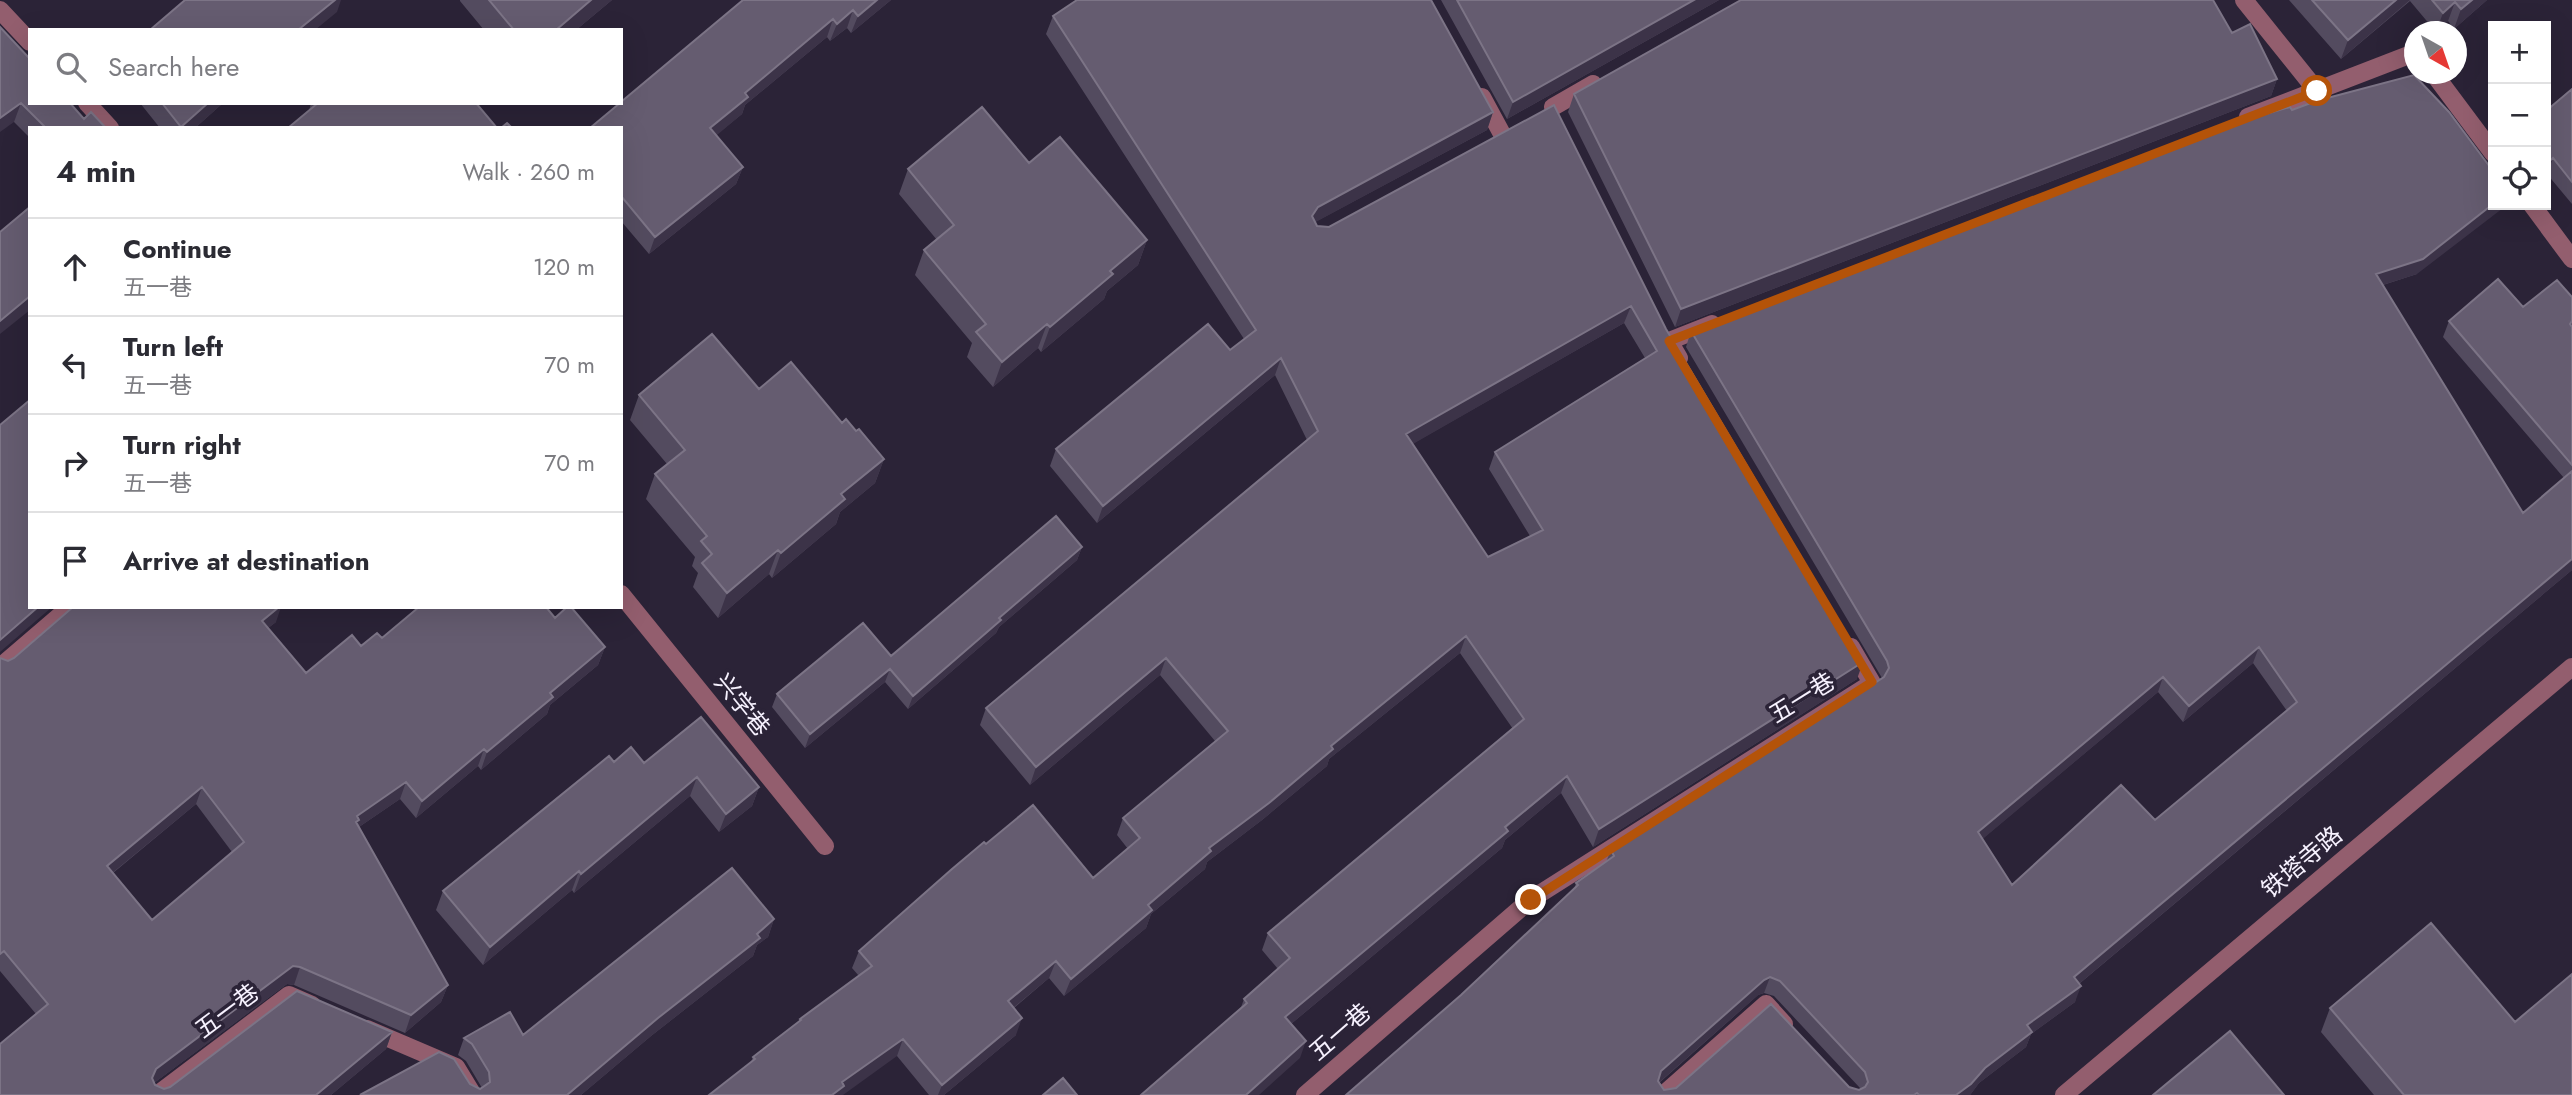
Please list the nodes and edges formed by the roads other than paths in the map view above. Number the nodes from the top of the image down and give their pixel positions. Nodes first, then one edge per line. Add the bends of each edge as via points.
1 (2244, 0) edge
2 (0, 10) edge
3 (28, 40) edge
4 (2404, 57) edge
5 (1612, 73) edge
6 (2441, 84) edge
7 (1475, 85) edge
8 (2317, 91) junction
9 (89, 105) edge
10 (108, 126) edge
11 (2226, 126) edge
12 (2489, 147) edge
13 (2536, 210) edge
14 (2572, 259) edge
15 (1734, 316) edge
16 (1690, 376) edge
17 (623, 596) edge
18 (69, 609) edge
19 (1844, 635) edge
20 (0, 667) edge
21 (2572, 667) edge
22 (825, 846) dead end
23 (325, 1010) edge
24 (349, 1021) edge
25 (1794, 1034) edge
26 (157, 1095) edge
27 (473, 1095) edge
28 (1305, 1095) edge
29 (1663, 1095) edge
30 (2064, 1095) edge

1 - 8 street
2 - 3 street
4 - 8 street
5 - 7 street via 1556,113 1527,120 1496,137
6 - 12 street
8 - 11 street
9 - 10 street
13 - 14 street
15 - 16 street via 1666,334
17 - 22 street, 兴学巷
18 - 20 street
19 - 28 street, 五一巷 via 1872,682 1531,900
21 - 30 street, 铁塔寺路
23 - 26 street, 五一巷 via 289,995
24 - 27 street via 456,1067
25 - 29 street via 1766,1004

